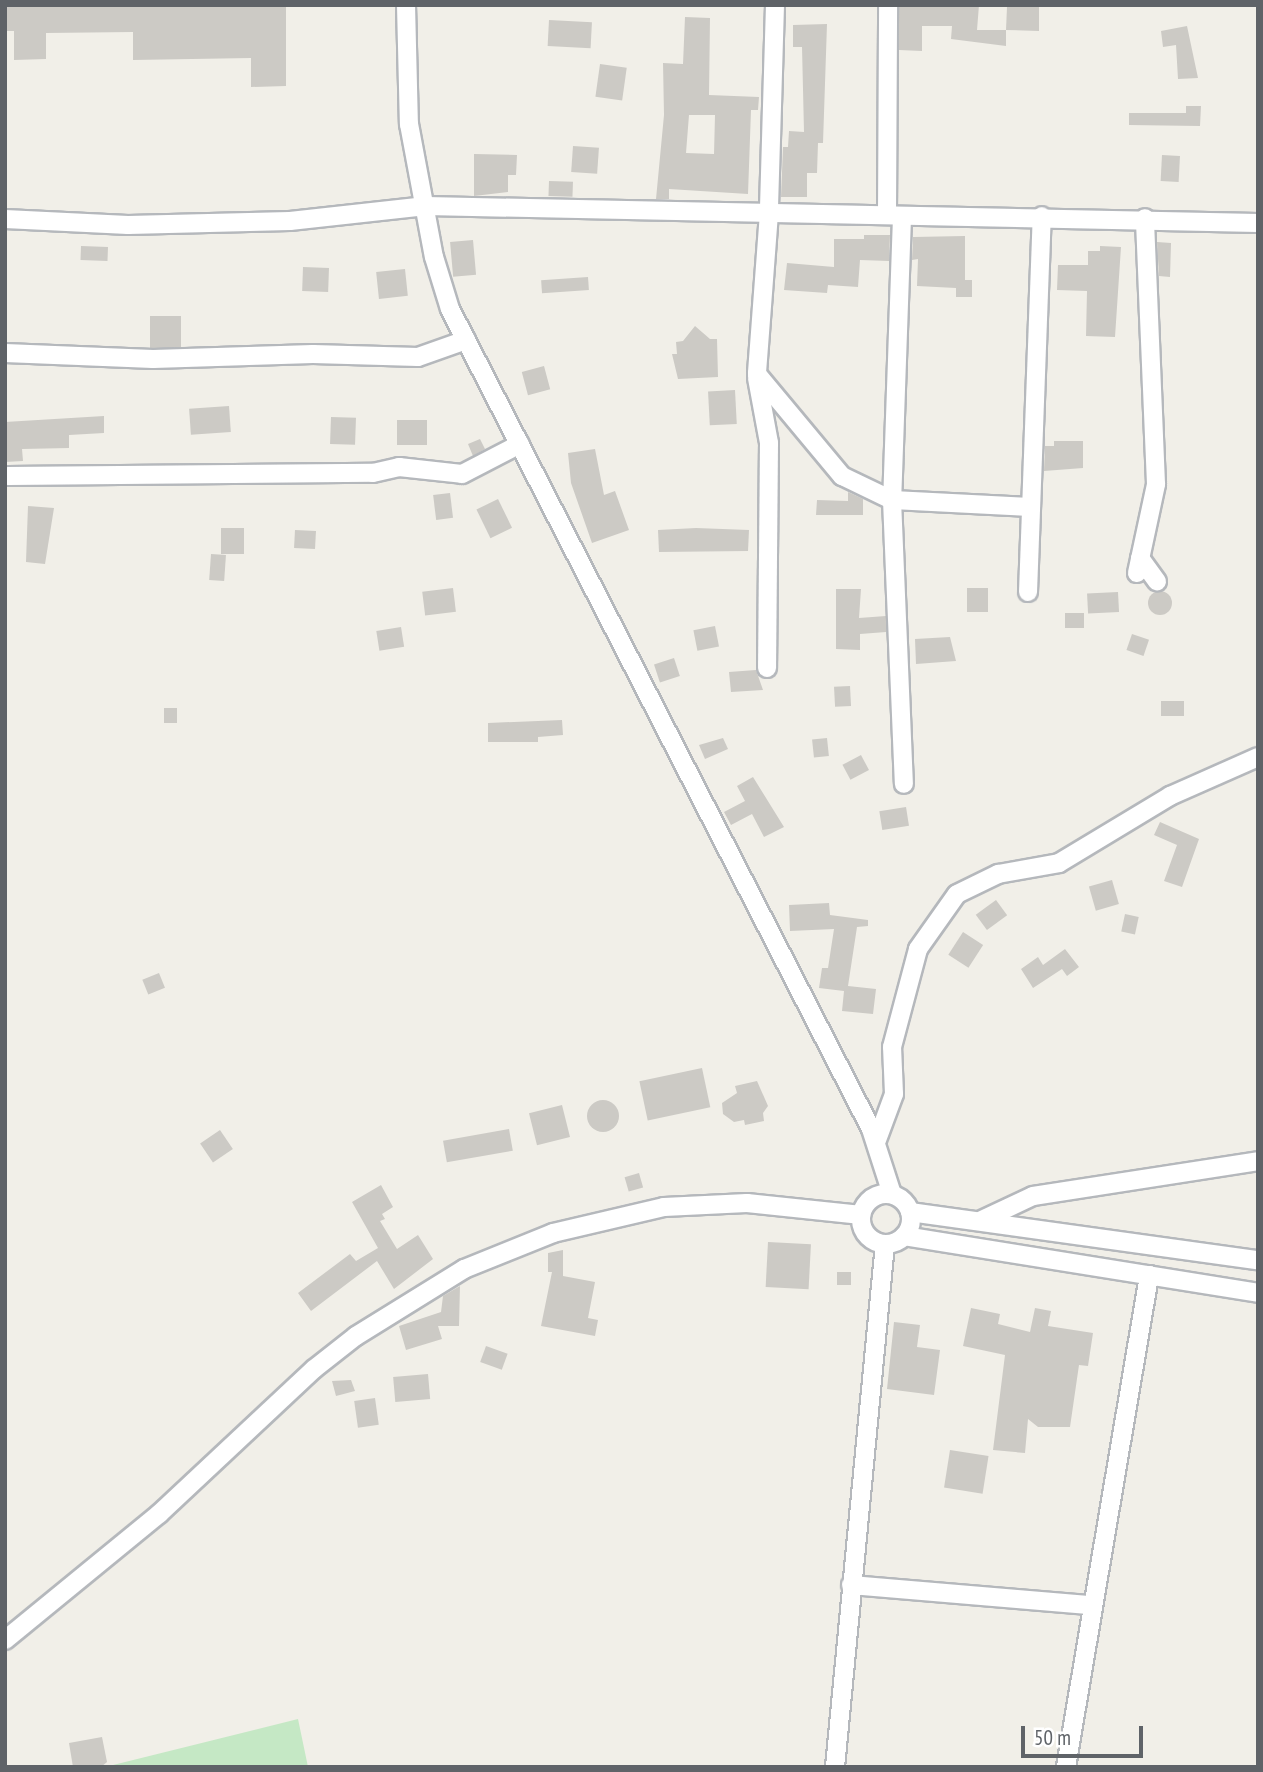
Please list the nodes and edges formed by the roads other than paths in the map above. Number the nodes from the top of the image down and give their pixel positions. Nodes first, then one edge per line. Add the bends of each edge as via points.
1 (406, 5) edge
2 (775, 5) edge
3 (888, 5) edge
4 (426, 206) junction
5 (769, 213) junction
6 (894, 216) junction
7 (1042, 216) junction
8 (1145, 218) junction
9 (5, 219) edge
10 (1258, 223) edge
11 (467, 340) junction
12 (5, 353) edge
13 (757, 374) junction
14 (520, 444) junction
15 (8, 476) dead end
16 (892, 500) junction
17 (1031, 507) junction
18 (1157, 581) dead end
19 (1028, 592) dead end
20 (767, 668) dead end
21 (1258, 757) edge
22 (904, 784) dead end
23 (877, 1140) junction
24 (1258, 1161) edge
25 (892, 1194) junction
26 (910, 1212) junction
27 (861, 1215) junction
28 (982, 1220) junction
29 (904, 1236) junction
30 (885, 1244) junction
31 (1258, 1260) edge
32 (1149, 1275) junction
33 (1258, 1293) edge
34 (851, 1586) junction
35 (1091, 1605) junction
36 (5, 1640) edge
37 (835, 1767) edge
38 (1066, 1767) edge

1 - 4 street via 409,124
2 - 5 street
3 - 6 street
4 - 5 street
4 - 9 street via 290,221 128,225
4 - 11 street via 434,257 450,309
5 - 6 street
5 - 13 street
6 - 7 street
6 - 16 street
7 - 8 street
7 - 17 street
8 - 10 street
8 - 18 street via 1156,484 1138,565
11 - 12 street via 418,357 313,354 153,359
11 - 14 street
13 - 16 street via 842,476
13 - 20 street via 769,443
14 - 15 street via 462,474 399,467 373,473
14 - 23 street
16 - 17 street
16 - 22 street
17 - 19 street
21 - 23 street via 1170,796 1059,863 998,874 957,894 918,949 892,1048 894,1094
23 - 25 street
24 - 28 street via 1033,1196
25 - 26 street
25 - 27 street via 869,1200
26 - 28 street
26 - 29 street
27 - 30 street via 866,1235
27 - 36 street via 747,1203 664,1207 553,1233 464,1269 324,1361 159,1514
28 - 31 street
29 - 30 street
29 - 32 street
30 - 34 street
32 - 33 street
32 - 35 street
34 - 35 street
34 - 37 street
35 - 38 street

